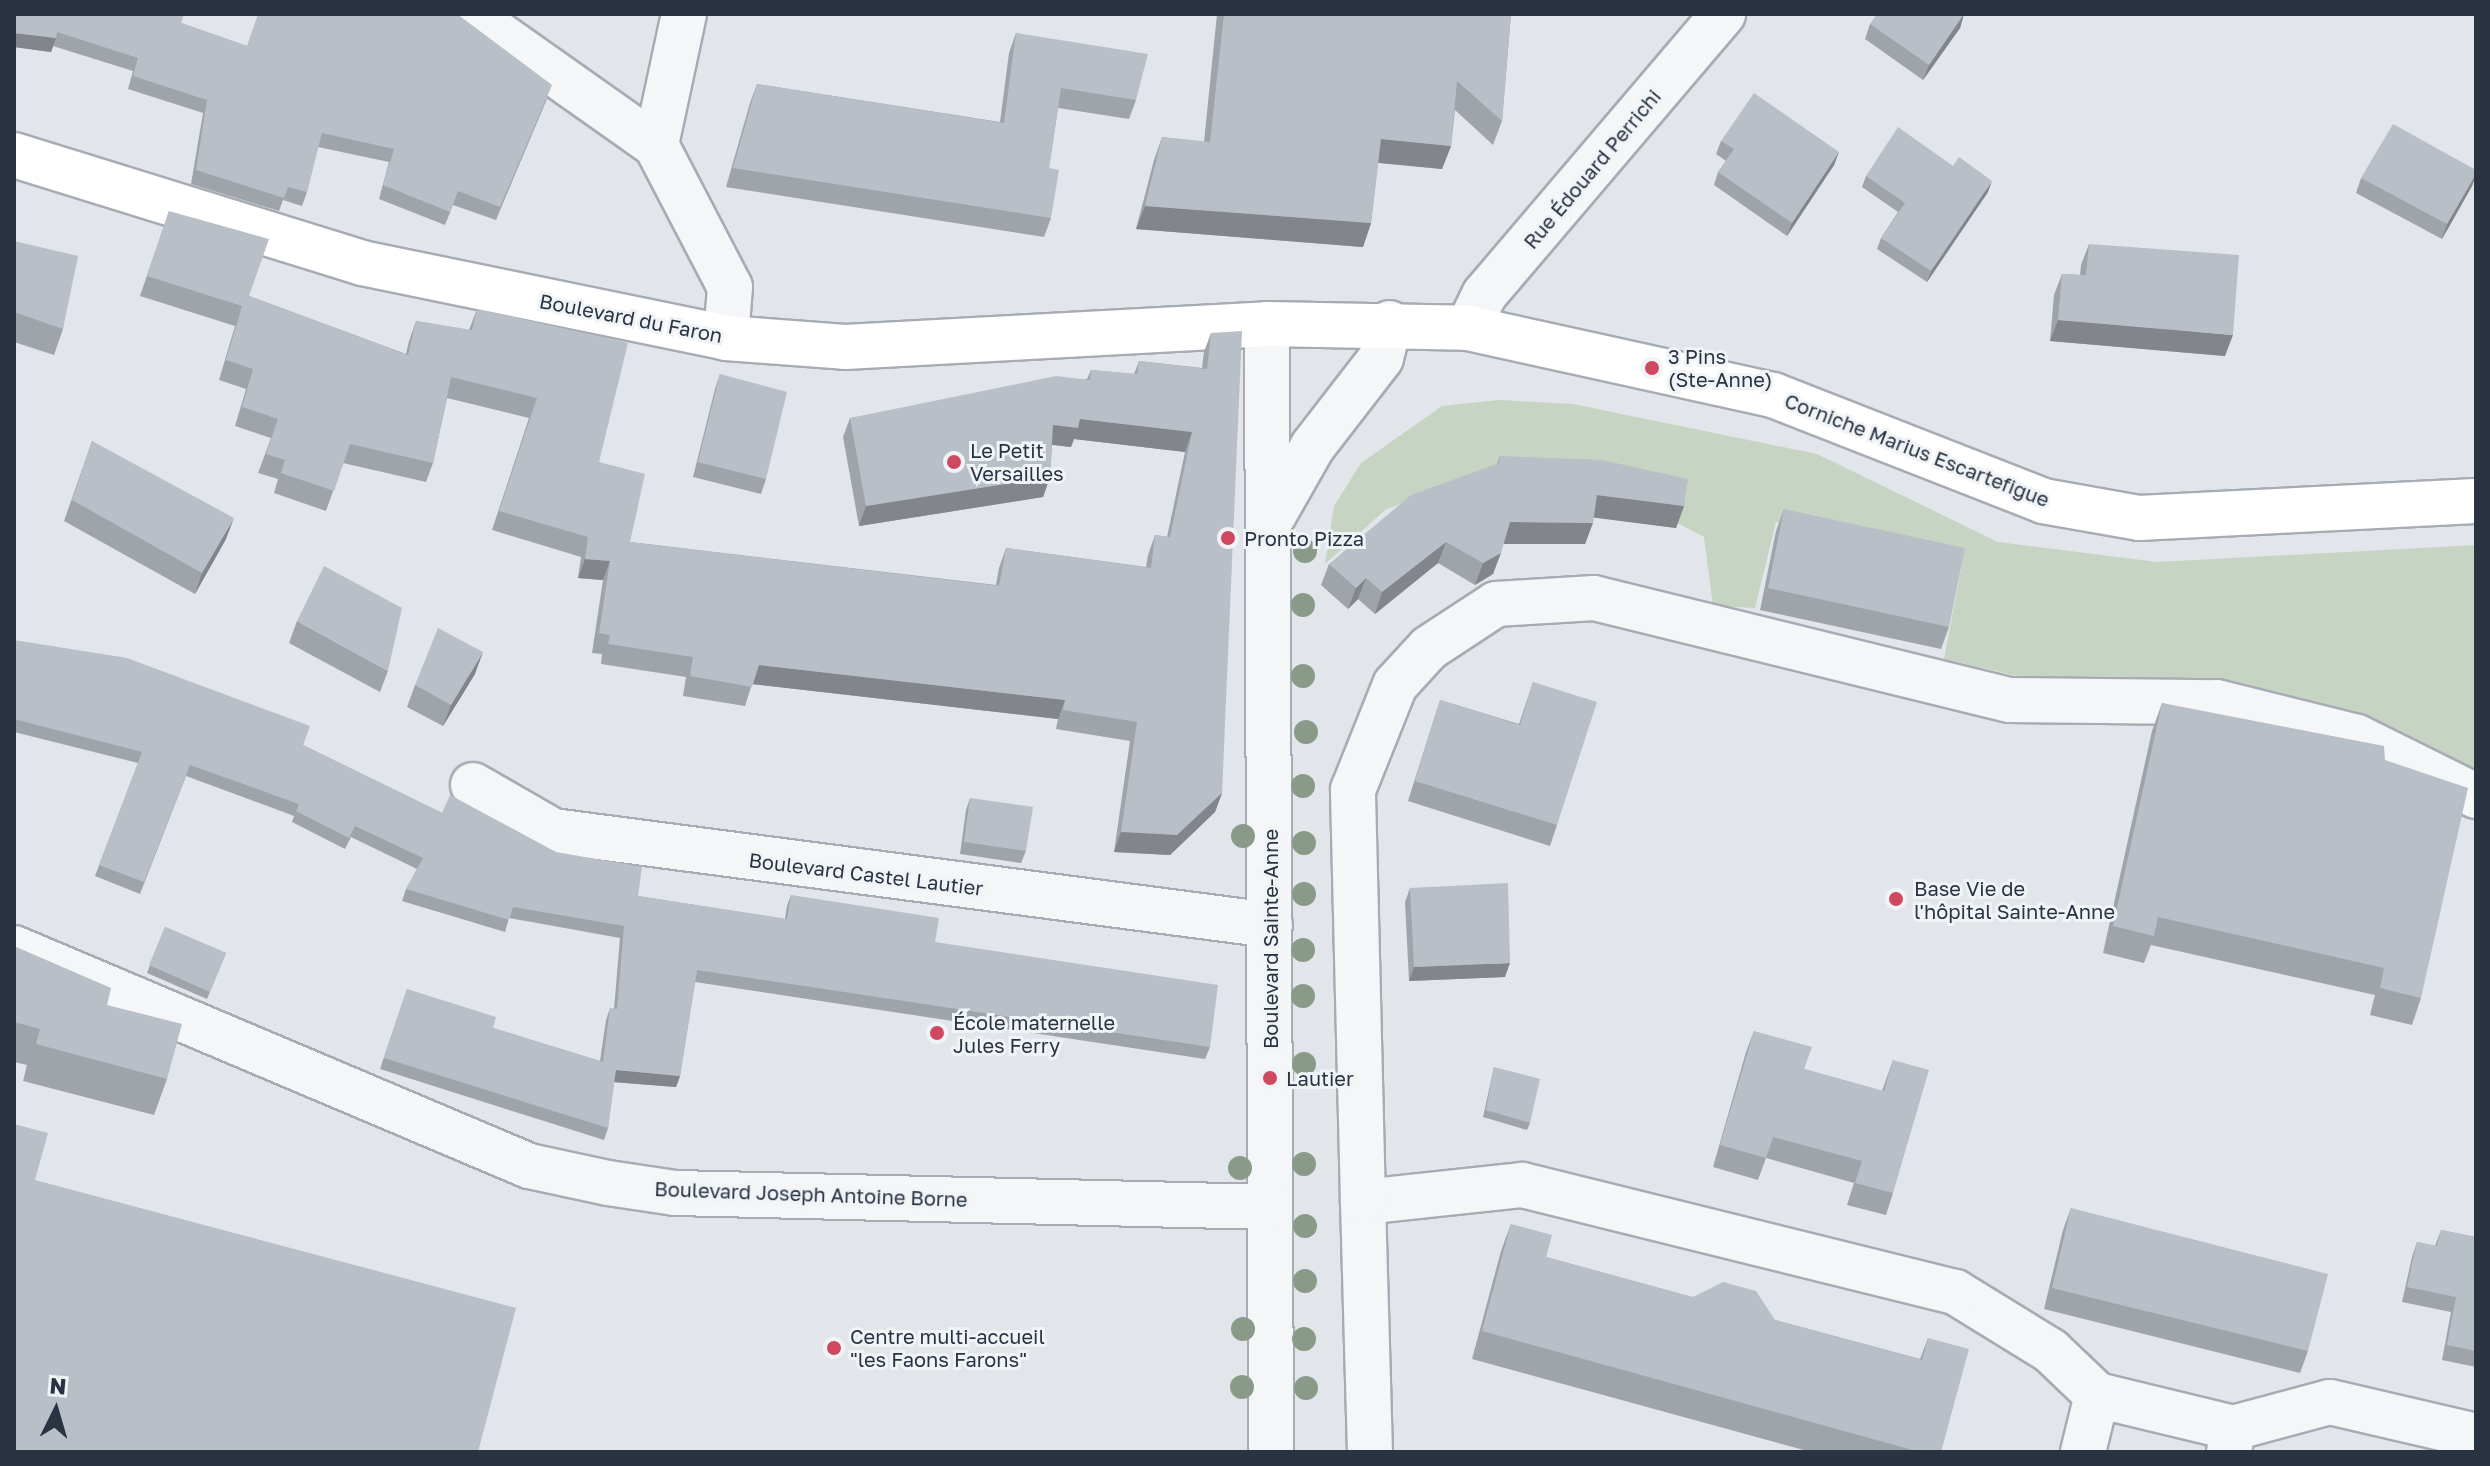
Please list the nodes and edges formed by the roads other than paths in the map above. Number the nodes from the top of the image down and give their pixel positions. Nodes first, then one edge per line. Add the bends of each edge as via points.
1 (470, 14) edge
2 (684, 14) edge
3 (1723, 14) edge
4 (656, 145) junction
5 (14, 155) edge
6 (1390, 323) junction
7 (1267, 324) junction
8 (1468, 328) junction
9 (726, 338) junction
10 (2476, 501) edge
11 (1270, 522) junction
12 (473, 785) dead end
13 (2476, 796) edge
14 (1270, 925) junction
15 (14, 948) edge
16 (1363, 1202) junction
17 (1270, 1207) junction
18 (2097, 1395) junction
19 (2476, 1436) edge
20 (2231, 1440) edge
21 (1271, 1452) edge
22 (1370, 1452) edge
23 (2083, 1452) edge

1 - 4 street
2 - 4 street
3 - 8 street, Rue Édouard Perrichi via 1484,295
4 - 9 street via 730,287
5 - 9 main road, Boulevard du Faron via 362,263
6 - 7 main road, Corniche Marius Escartefigue
6 - 8 main road, Corniche Marius Escartefigue
6 - 11 street, Boulevard Sainte-Anne via 1381,358 1313,446
7 - 9 main road, Boulevard du Faron via 845,347
7 - 11 street, Boulevard Sainte-Anne
8 - 10 main road, Corniche Marius Escartefigue via 1773,395 2043,501 2139,518
11 - 14 street, Boulevard Sainte-Anne
12 - 14 street, Boulevard Castel Lautier via 553,831
13 - 16 street via 2357,737 2217,702 2010,700 1594,598 1496,604 1429,648 1395,685 1353,790
14 - 17 street, Boulevard Sainte-Anne
15 - 17 street, Boulevard Joseph Antoine Borne via 529,1166 608,1183 675,1193
16 - 18 street via 1522,1185 1955,1292 2051,1351
16 - 22 street
17 - 21 street, Boulevard Sainte-Anne
18 - 20 street
18 - 23 street
19 - 20 street via 2330,1402

